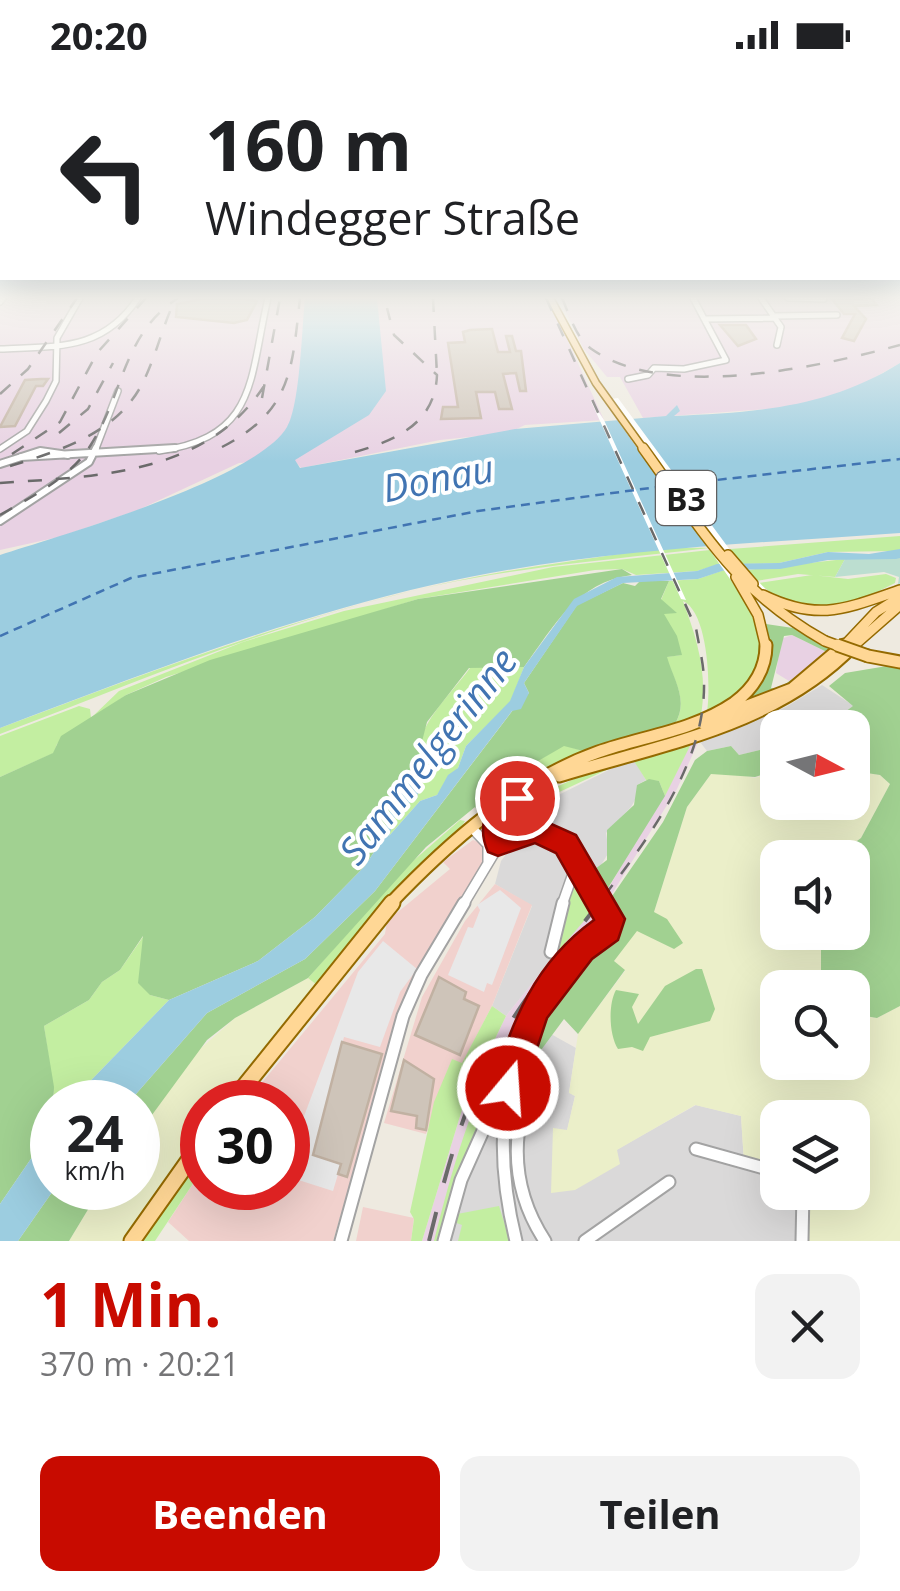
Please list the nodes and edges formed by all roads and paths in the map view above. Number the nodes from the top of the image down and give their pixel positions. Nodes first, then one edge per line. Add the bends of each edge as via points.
1 (54, 353) edge
2 (258, 353) edge
3 (577, 353) edge
4 (722, 353) edge
5 (628, 378) dead end
6 (118, 390) dead end
7 (610, 399) junction
8 (0, 449) edge
9 (123, 452) junction
10 (94, 454) junction
11 (81, 456) junction
12 (0, 464) edge
13 (84, 466) junction
14 (0, 521) edge
15 (900, 593) edge
16 (756, 595) junction
17 (900, 605) edge
18 (900, 659) edge
19 (668, 731) junction
20 (553, 778) junction
21 (500, 808) junction
22 (477, 824) junction
23 (493, 844) junction
24 (576, 865) junction
25 (550, 952) dead end
26 (536, 1056) dead end
27 (250, 1080) edge
28 (505, 1102) junction
29 (696, 1148) dead end
30 (760, 1167) edge
31 (180, 1173) edge
32 (670, 1182) dead end
33 (803, 1210) edge
34 (132, 1241) edge
35 (341, 1241) edge
36 (444, 1241) edge
37 (516, 1241) edge
38 (545, 1241) edge
39 (584, 1241) edge
40 (802, 1241) edge

1 - 8 street via 56,381 40,415 16,444
2 - 9 street via 236,419 184,446
3 - 7 main road, B3
4 - 5 street via 726,360 654,368
6 - 10 street
7 - 16 main road, B3
7 - 16 main road, B3 via 736,577
9 - 10 street
9 - 13 street
10 - 11 street
10 - 13 street
11 - 12 street
11 - 13 street
13 - 14 street
15 - 16 main road via 825,614
15 - 19 main road, B3 via 798,686 754,707
16 - 18 main road, B3, bridge via 827,639
16 - 19 main road, B3 via 767,642 757,680 730,704
17 - 20 main road, B3 via 825,676 776,706
19 - 20 main road, B3 via 579,760
20 - 21 main road, B3
21 - 22 main road, B3
21 - 23 street
22 - 23 street
22 - 27 main road, B3 via 394,903
23 - 24 street via 539,830 569,846
23 - 35 street via 402,1016
24 - 25 street
24 - 28 street via 610,925 581,948 534,1010
26 - 38 street via 519,1115 515,1170 520,1202
28 - 36 street via 495,1104 478,1138
28 - 37 street via 500,1176
29 - 30 street
31 - 34 main road
32 - 39 street
33 - 40 street

